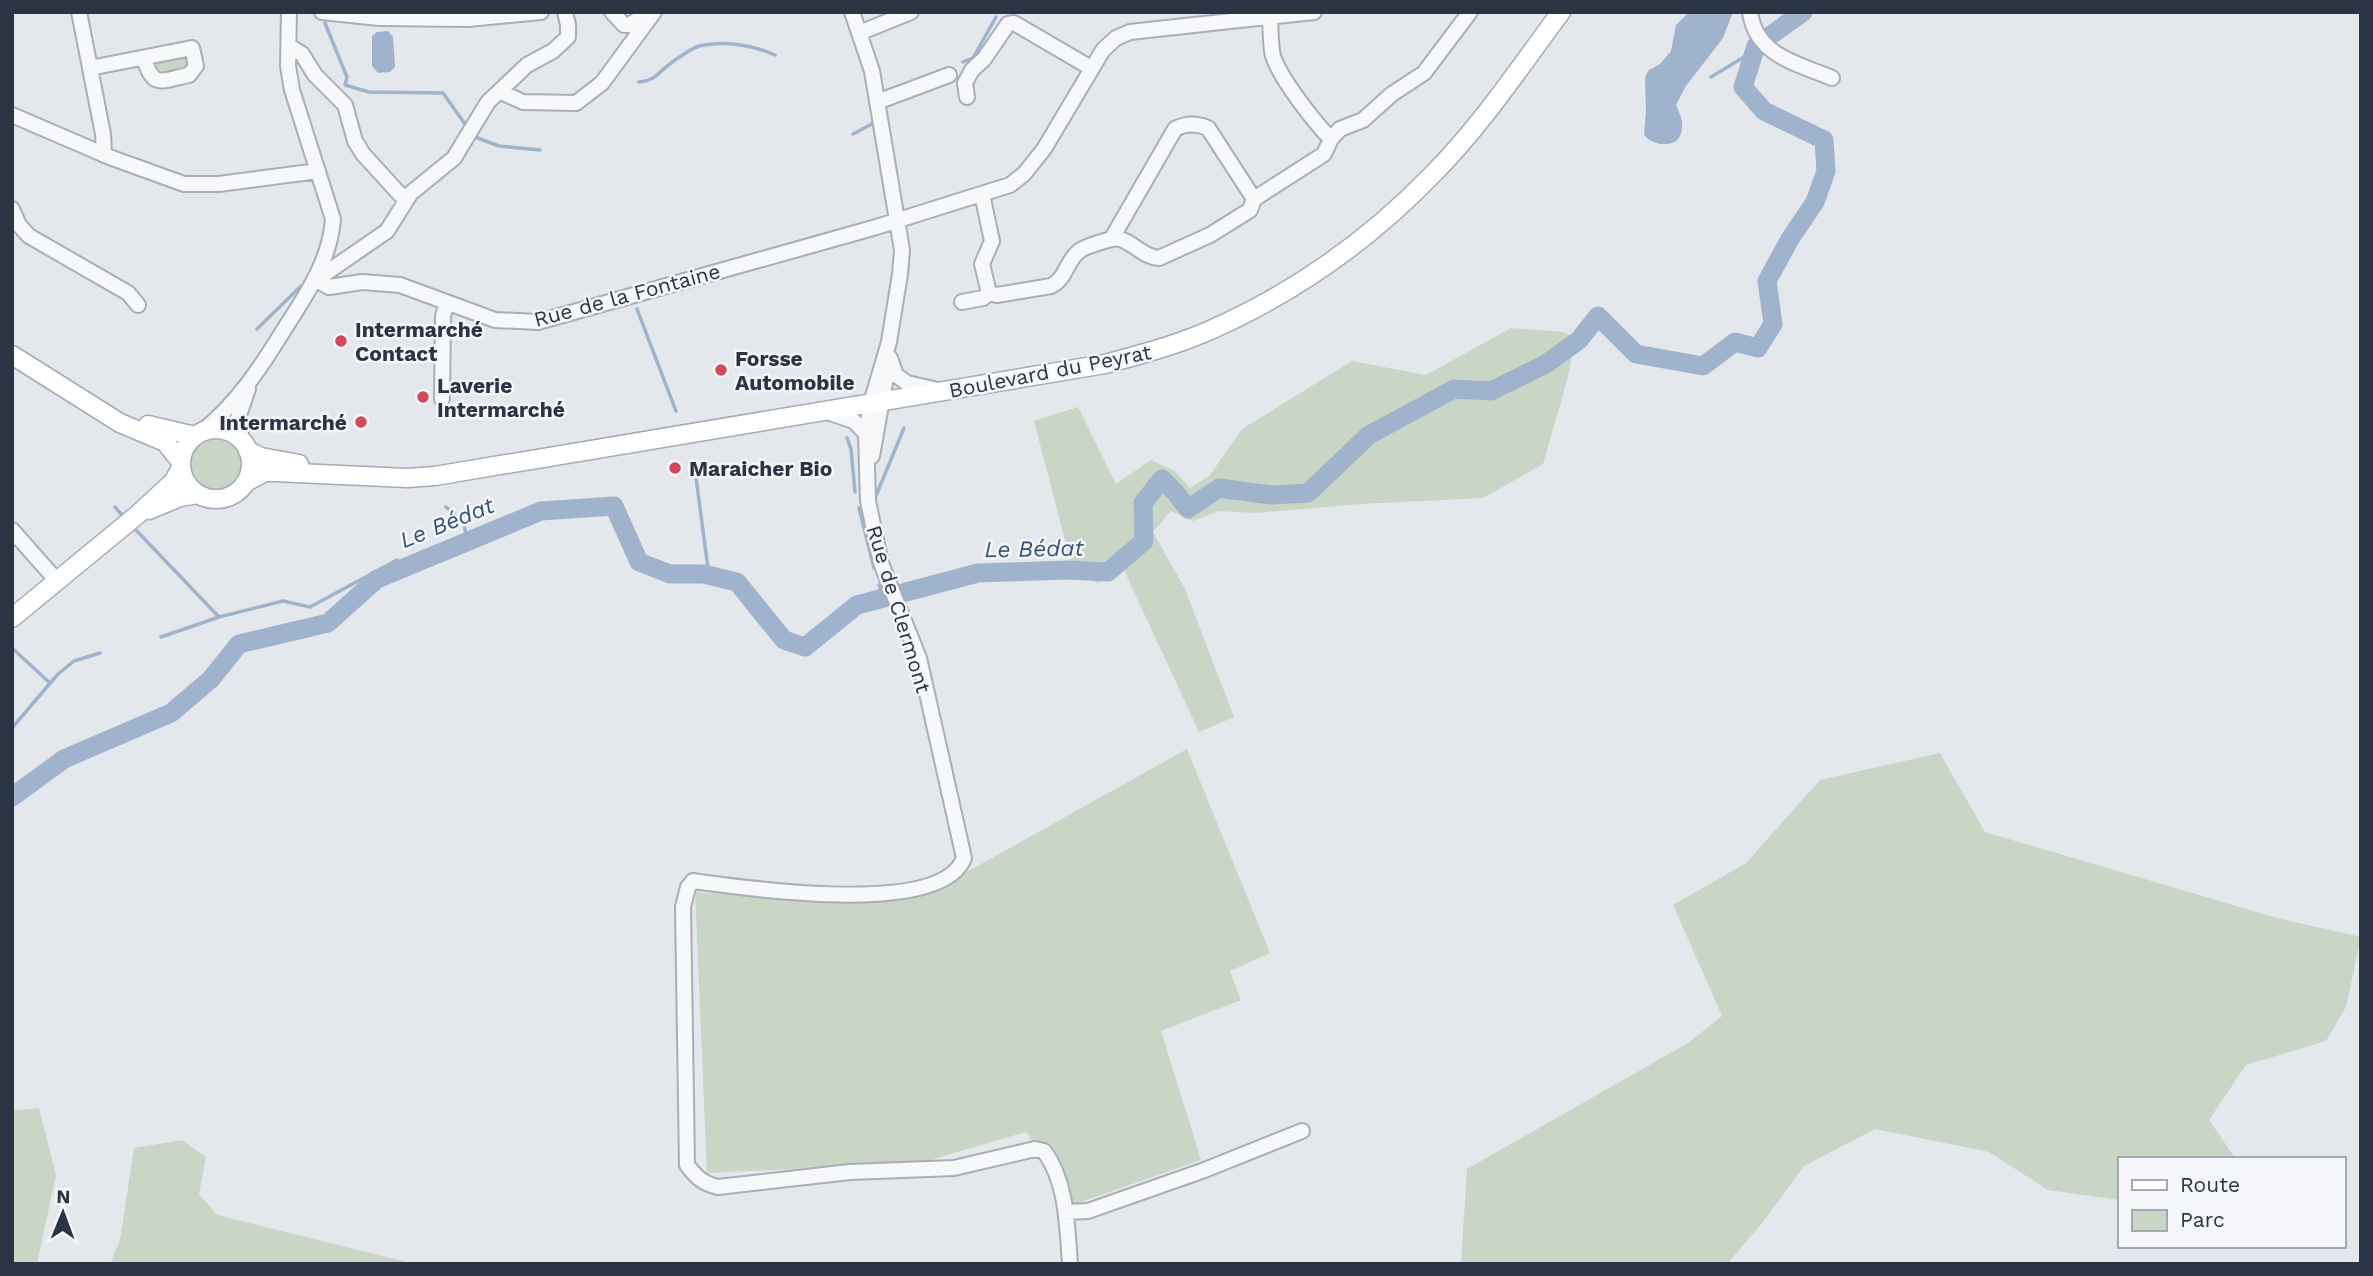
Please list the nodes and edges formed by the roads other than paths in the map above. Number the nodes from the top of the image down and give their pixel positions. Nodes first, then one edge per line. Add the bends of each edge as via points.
1 (79, 12) edge
2 (289, 12) edge
3 (322, 12) edge
4 (541, 12) edge
5 (565, 12) edge
6 (612, 12) edge
7 (652, 12) edge
8 (852, 12) edge
9 (911, 12) edge
10 (1314, 12) edge
11 (1470, 12) edge
12 (1561, 12) edge
13 (1208, 17) edge
14 (1269, 17) junction
15 (1751, 19) edge
16 (859, 33) junction
17 (289, 46) junction
18 (144, 58) dead end
19 (90, 68) junction
20 (1091, 68) junction
21 (949, 75) dead end
22 (1832, 78) dead end
23 (501, 92) junction
24 (967, 97) dead end
25 (877, 102) junction
26 (12, 115) edge
27 (1331, 139) junction
28 (104, 155) junction
29 (318, 171) junction
30 (982, 194) junction
31 (1254, 199) junction
32 (405, 200) junction
33 (12, 209) edge
34 (898, 219) junction
35 (1112, 238) junction
36 (316, 280) junction
37 (989, 293) junction
38 (962, 302) dead end
39 (447, 303) junction
40 (138, 305) dead end
41 (889, 349) junction
42 (12, 355) edge
43 (251, 381) junction
44 (950, 391) junction
45 (76, 397) junction
46 (442, 399) dead end
47 (877, 402) junction
48 (826, 411) junction
49 (866, 434) junction
50 (198, 435) junction
51 (245, 446) junction
52 (181, 465) junction
53 (496, 465) junction
54 (867, 478) junction
55 (246, 482) junction
56 (198, 494) junction
57 (136, 516) junction
58 (12, 530) edge
59 (57, 581) junction
60 (12, 618) edge
61 (1302, 1131) dead end
62 (1066, 1213) junction
63 (1070, 1264) edge

1 - 19 street
2 - 17 street
3 - 4 street via 443,19
5 - 23 street via 568,37 527,65
6 - 7 street via 625,26
7 - 23 street via 602,83 576,103 523,103
8 - 16 street
9 - 16 street
10 - 14 street, Rue de la Fontaine
11 - 27 street via 1424,74
12 - 44 main road, Boulevard du Peyrat via 1474,128 1432,175 1381,223 1306,279 1258,307 1159,350
13 - 14 street, Rue de la Fontaine
13 - 20 street, Rue de la Fontaine via 1116,38
14 - 27 street via 1273,56 1279,68 1314,122
15 - 22 street via 1767,49
16 - 25 street
17 - 29 street via 292,90
17 - 32 street via 297,49 315,75 341,99 355,141
18 - 19 street
19 - 28 street
20 - 24 street via 1014,23 1008,24 972,69 965,83
20 - 30 street, Rue de la Fontaine via 1044,149 1024,174 1010,185
21 - 25 street
23 - 32 street via 480,112 454,158
25 - 34 street
26 - 28 street
27 - 31 street via 1324,154
28 - 29 street via 184,184
29 - 36 street via 333,219
30 - 34 street, Rue de la Fontaine
30 - 37 street via 992,241 982,264
31 - 35 street via 1250,210 1210,235 1159,258
31 - 35 street via 1208,128 1197,123 1182,125 1175,129
32 - 36 street via 387,230
33 - 40 street via 29,236 128,293
34 - 39 street, Rue de la Fontaine via 538,322 495,320
34 - 41 street via 902,250
35 - 37 street via 1078,251 1058,283
36 - 39 street, Rue de la Fontaine via 329,287 362,282 400,285
36 - 43 street
37 - 38 street
39 - 46 street
41 - 44 street via 896,375 906,383
41 - 47 street
42 - 45 main road
43 - 50 street via 222,416
43 - 51 street via 238,418
44 - 47 main road, Boulevard du Peyrat
45 - 50 main road via 167,431
45 - 52 main road via 120,424 165,442
47 - 48 main road, Boulevard du Peyrat
47 - 49 street, Rue de Clermont
47 - 54 street
48 - 49 street via 854,421
48 - 53 main road, Boulevard du Peyrat
49 - 54 street, Rue de Clermont
50 - 51 main road via 227,431
50 - 52 main road via 186,447
51 - 53 main road, Boulevard du Peyrat via 289,463 317,466 407,469
51 - 55 main road via 251,467
52 - 56 main road via 184,478
52 - 57 main road via 173,482
53 - 55 main road, Boulevard du Peyrat via 407,478 265,472
54 - 62 street, Rue de Clermont via 881,563 919,658 964,858 959,870 946,879 865,895 771,891 693,881 683,907 687,1165 697,1178 718,1186 850,1172 954,1168 1035,1149 1050,1159
55 - 56 main road via 228,497 212,499
56 - 57 main road
57 - 59 main road
58 - 59 street
59 - 60 main road
61 - 62 street via 1088,1212
62 - 63 street

